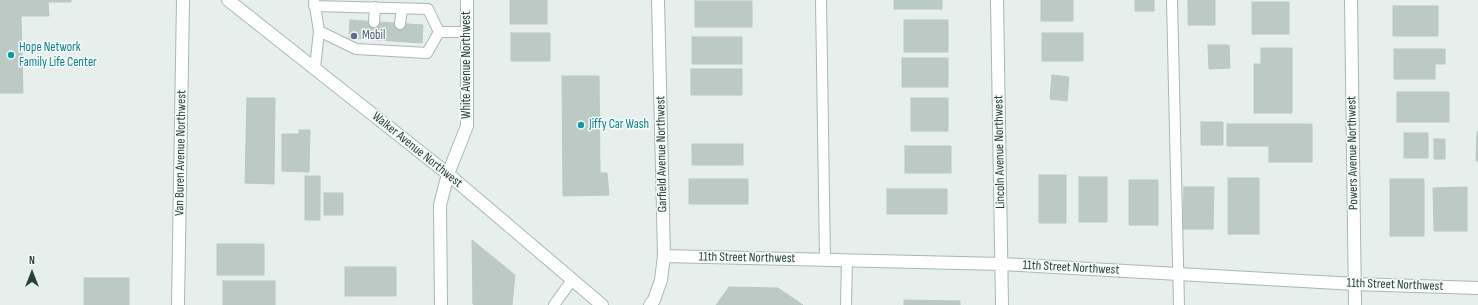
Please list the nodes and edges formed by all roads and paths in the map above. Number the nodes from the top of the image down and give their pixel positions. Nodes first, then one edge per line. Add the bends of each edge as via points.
1 (183, 0) edge
2 (228, 0) edge
3 (467, 0) edge
4 (658, 0) edge
5 (821, 0) edge
6 (997, 0) edge
7 (1172, 0) edge
8 (1351, 0) edge
9 (314, 3) edge
10 (375, 7) junction
11 (402, 9) junction
12 (374, 22) dead end
13 (400, 24) dead end
14 (319, 31) junction
15 (439, 32) junction
16 (468, 32) junction
17 (372, 40) dead end
18 (371, 50) junction
19 (315, 68) junction
20 (448, 174) junction
21 (664, 256) junction
22 (826, 260) junction
23 (847, 260) junction
24 (1002, 264) junction
25 (1179, 275) junction
26 (572, 280) junction
27 (1355, 284) junction
28 (1478, 288) edge
29 (178, 305) edge
30 (441, 305) edge
31 (554, 305) edge
32 (602, 305) edge
33 (650, 305) edge
34 (846, 305) edge
35 (1002, 305) edge
36 (1179, 305) edge
37 (1355, 305) edge

1 - 29 street, Van Buren Avenue Northwest
2 - 19 street, Walker Avenue Northwest
3 - 16 street, White Avenue Northwest
4 - 21 street, Garfield Avenue Northwest
5 - 22 lane
6 - 24 street, Lincoln Avenue Northwest
7 - 25 lane
8 - 27 street, Powers Avenue Northwest
9 - 10 lane
9 - 14 lane
10 - 11 lane
10 - 12 lane
11 - 13 lane
11 - 15 lane via 428,9
14 - 18 lane via 356,49
14 - 19 lane
15 - 16 lane
15 - 18 lane via 427,53 394,47
16 - 20 street, White Avenue Northwest via 467,126
17 - 18 lane
19 - 20 street, Walker Avenue Northwest
20 - 26 street, Walker Avenue Northwest
20 - 30 street via 440,205
21 - 22 street, 11th Street Northwest
21 - 33 street, Garfield Avenue Northwest via 661,280
22 - 23 street, 11th Street Northwest
23 - 24 street, 11th Street Northwest
23 - 34 lane
24 - 25 street, 11th Street Northwest
24 - 35 street, Lincoln Avenue Northwest
25 - 27 street, 11th Street Northwest
25 - 36 lane
26 - 31 lane
26 - 32 street, Walker Avenue Northwest
27 - 28 street, 11th Street Northwest
27 - 37 street, Powers Avenue Northwest

